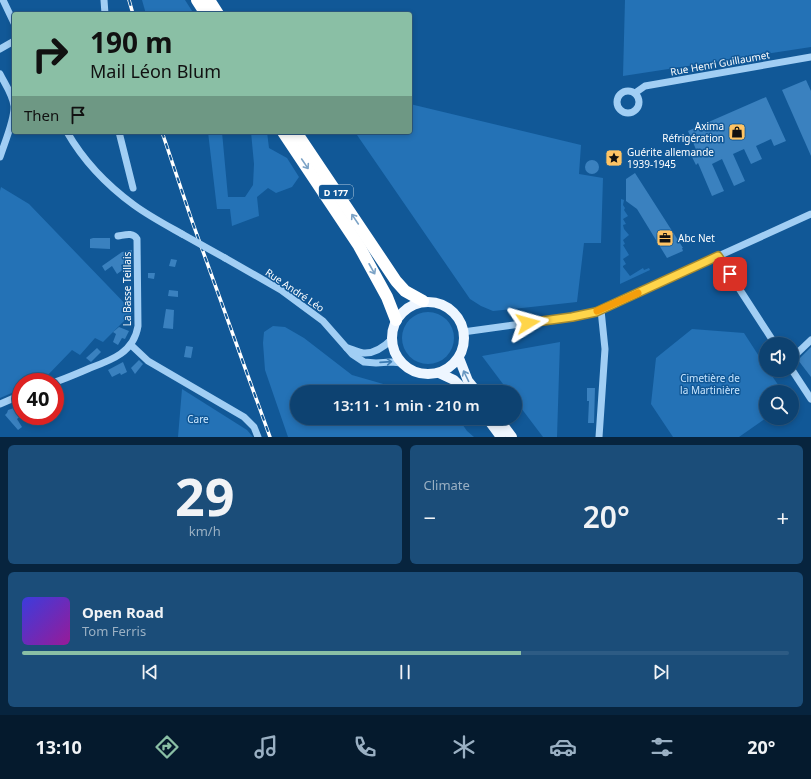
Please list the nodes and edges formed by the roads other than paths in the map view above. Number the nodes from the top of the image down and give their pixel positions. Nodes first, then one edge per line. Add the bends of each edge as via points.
1 (3, 0) edge
2 (104, 0) edge
3 (196, 0) edge
4 (209, 0) edge
5 (105, 12) edge
6 (205, 12) edge
7 (217, 12) edge
8 (12, 19) edge
9 (12, 42) edge
10 (0, 49) edge
11 (811, 57) edge
12 (0, 74) edge
13 (635, 93) dead end
14 (12, 100) edge
15 (12, 118) edge
16 (68, 134) edge
17 (120, 134) edge
18 (284, 134) edge
19 (297, 134) edge
20 (0, 157) edge
21 (133, 188) dead end
22 (811, 214) edge
23 (118, 236) dead end
24 (718, 256) junction
25 (423, 301) junction
26 (601, 310) junction
27 (396, 320) junction
28 (463, 332) junction
29 (770, 337) edge
30 (392, 338) junction
31 (811, 340) edge
32 (130, 345) junction
33 (347, 348) junction
34 (799, 351) edge
35 (459, 358) junction
36 (402, 363) junction
37 (439, 373) junction
38 (797, 377) edge
39 (64, 378) edge
40 (459, 385) edge
41 (471, 385) edge
42 (12, 399) edge
43 (811, 399) edge
44 (0, 404) edge
45 (492, 425) edge
46 (503, 425) edge
47 (258, 437) edge
48 (501, 437) edge
49 (512, 437) edge
50 (599, 437) edge

1 - 8 street
2 - 5 street
3 - 6 highway
4 - 7 highway
9 - 10 street
11 - 13 street, Rue Henri Guillaumet via 645,86
12 - 14 street
15 - 20 street
16 - 33 street, Rue André Léo, bridge via 104,180 124,198 155,219 281,290 323,321
17 - 21 street
18 -> 27 highway, D 177 via 363,252
25 -> 19 highway, D 177 via 405,291 396,281
22 - 24 street
23 - 32 street, La Basse Teillais via 132,234 137,239 138,326 136,336
24 - 26 street
24 - 29 street
25 - 27 main road via 408,308
25 - 28 main road via 443,305 453,312
26 - 28 street via 572,317
26 - 50 street via 605,349
27 - 30 main road
28 - 35 main road via 463,348
30 - 33 street via 381,348 368,352 362,353
30 - 36 main road via 396,355
31 - 34 street
32 - 39 street, La Basse Teillais via 109,361
32 - 47 street via 148,361 244,417 254,427
33 -> 36 street, Rue André Léo via 364,362
35 - 37 main road
41 -> 35 main road
36 - 37 main road via 419,374
37 - 40 main road
38 - 43 street
42 - 44 street
45 - 48 main road
46 - 49 main road

